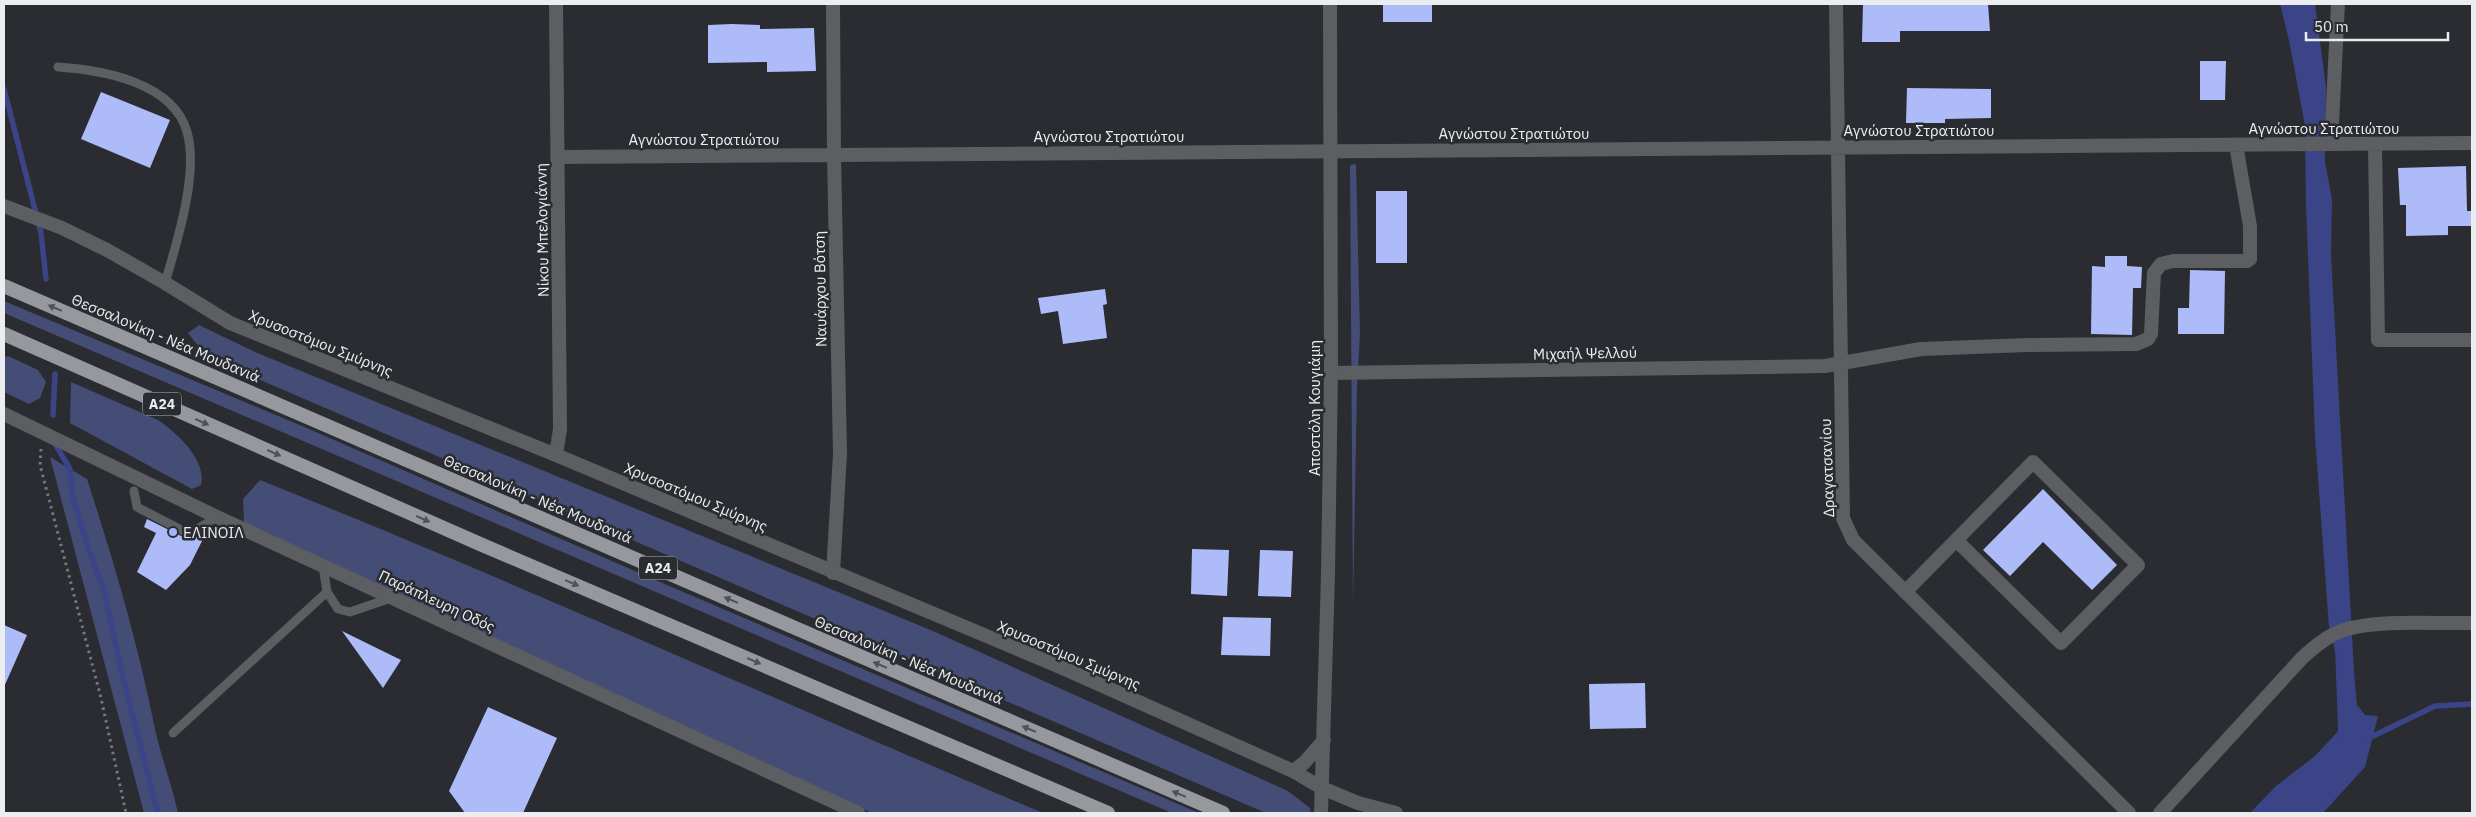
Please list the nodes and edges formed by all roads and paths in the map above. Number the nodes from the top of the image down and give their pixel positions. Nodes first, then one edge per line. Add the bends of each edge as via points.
1 (556, 4) edge
2 (833, 4) edge
3 (1330, 4) edge
4 (1836, 4) edge
5 (2338, 4) edge
6 (58, 67) dead end
7 (2472, 142) edge
8 (2331, 144) junction
9 (2375, 144) junction
10 (2236, 145) junction
11 (1838, 147) junction
12 (1330, 150) junction
13 (834, 154) junction
14 (557, 156) junction
15 (4, 206) edge
16 (165, 283) junction
17 (4, 286) edge
18 (4, 334) edge
19 (2472, 340) edge
20 (1840, 365) junction
21 (1331, 374) junction
22 (4, 414) edge
23 (42, 431) junction
24 (556, 455) junction
25 (134, 491) dead end
26 (217, 517) junction
27 (1956, 540) junction
28 (323, 566) junction
29 (833, 573) junction
30 (328, 592) junction
31 (1905, 592) junction
32 (391, 598) junction
33 (2472, 623) edge
34 (173, 733) dead end
35 (1324, 740) junction
36 (1293, 771) junction
37 (1322, 788) junction
38 (126, 813) edge
39 (858, 813) edge
40 (1108, 813) edge
41 (1223, 813) edge
42 (1321, 813) edge
43 (1396, 813) edge
44 (2129, 813) edge
45 (2160, 813) edge

1 - 14 street, Νίκου Μπελογιάννη
2 - 13 street, Ναυάρχου Βότση
3 - 12 street, Αποστόλη Κουγιάμη
4 - 11 street, Δραγατσανίου
5 - 8 street
6 - 16 lane via 95,72 139,85 161,96 182,119 188,133 189,173 181,226
7 - 9 street, Αγνώστου Στρατιώτου
8 - 9 street, Αγνώστου Στρατιώτου
8 - 10 street, Αγνώστου Στρατιώτου
9 - 19 street via 2378,340
10 - 11 street, Αγνώστου Στρατιώτου
10 - 20 street, Μιχαήλ Ψελλού via 2250,226 2250,259 2161,264 2154,273 2151,334 2143,342 1921,349
11 - 12 street, Αγνώστου Στρατιώτου
11 - 20 street, Δραγατσανίου
12 - 13 street, Αγνώστου Στρατιώτου
12 - 21 street, Αποστόλη Κουγιάμη
13 - 14 street, Αγνώστου Στρατιώτου
13 - 29 street, Ναυάρχου Βότση via 840,454
14 - 24 street, Νίκου Μπελογιάννη via 560,430
15 - 16 street, Χρυσοστόμου Σμύρνης via 62,228
16 - 24 street, Χρυσοστόμου Σμύρνης via 230,323
41 -> 17 highway, Θεσσαλονίκη - Νέα Μουδανιά / Α24
18 -> 40 highway, Α24 via 480,544
20 - 21 street, Μιχαήλ Ψελλού
20 - 31 street, Δραγατσανίου via 1844,524 1853,540
21 - 35 street, Αποστόλη Κουγιάμη
22 - 23 street, Παράπλευρη Οδός
23 - 26 street, Παράπλευρη Οδός
23 - 38 path via 40,465
24 - 29 street, Χρυσοστόμου Σμύρνης
25 - 26 lane via 138,507 189,534
26 - 28 street, Παράπλευρη Οδός
27 - 27 street via 2033,462 2138,565 2060,643
27 - 31 street
28 - 30 lane
28 - 32 street, Παράπλευρη Οδός
29 - 36 street, Χρυσοστόμου Σμύρνης via 1065,669
30 - 32 lane via 338,608 350,612
30 - 34 lane
31 - 44 street, Δραγατσανίου
32 - 39 street, Παράπλευρη Οδός
33 - 45 street via 2366,625 2342,630 2319,644 2302,658
35 - 36 street
35 - 37 street, Αποστόλη Κουγιάμη
36 - 37 street, Χρυσοστόμου Σμύρνης
37 - 42 street, Αποστόλη Κουγιάμη
37 - 43 street, Χρυσοστόμου Σμύρνης via 1358,803

